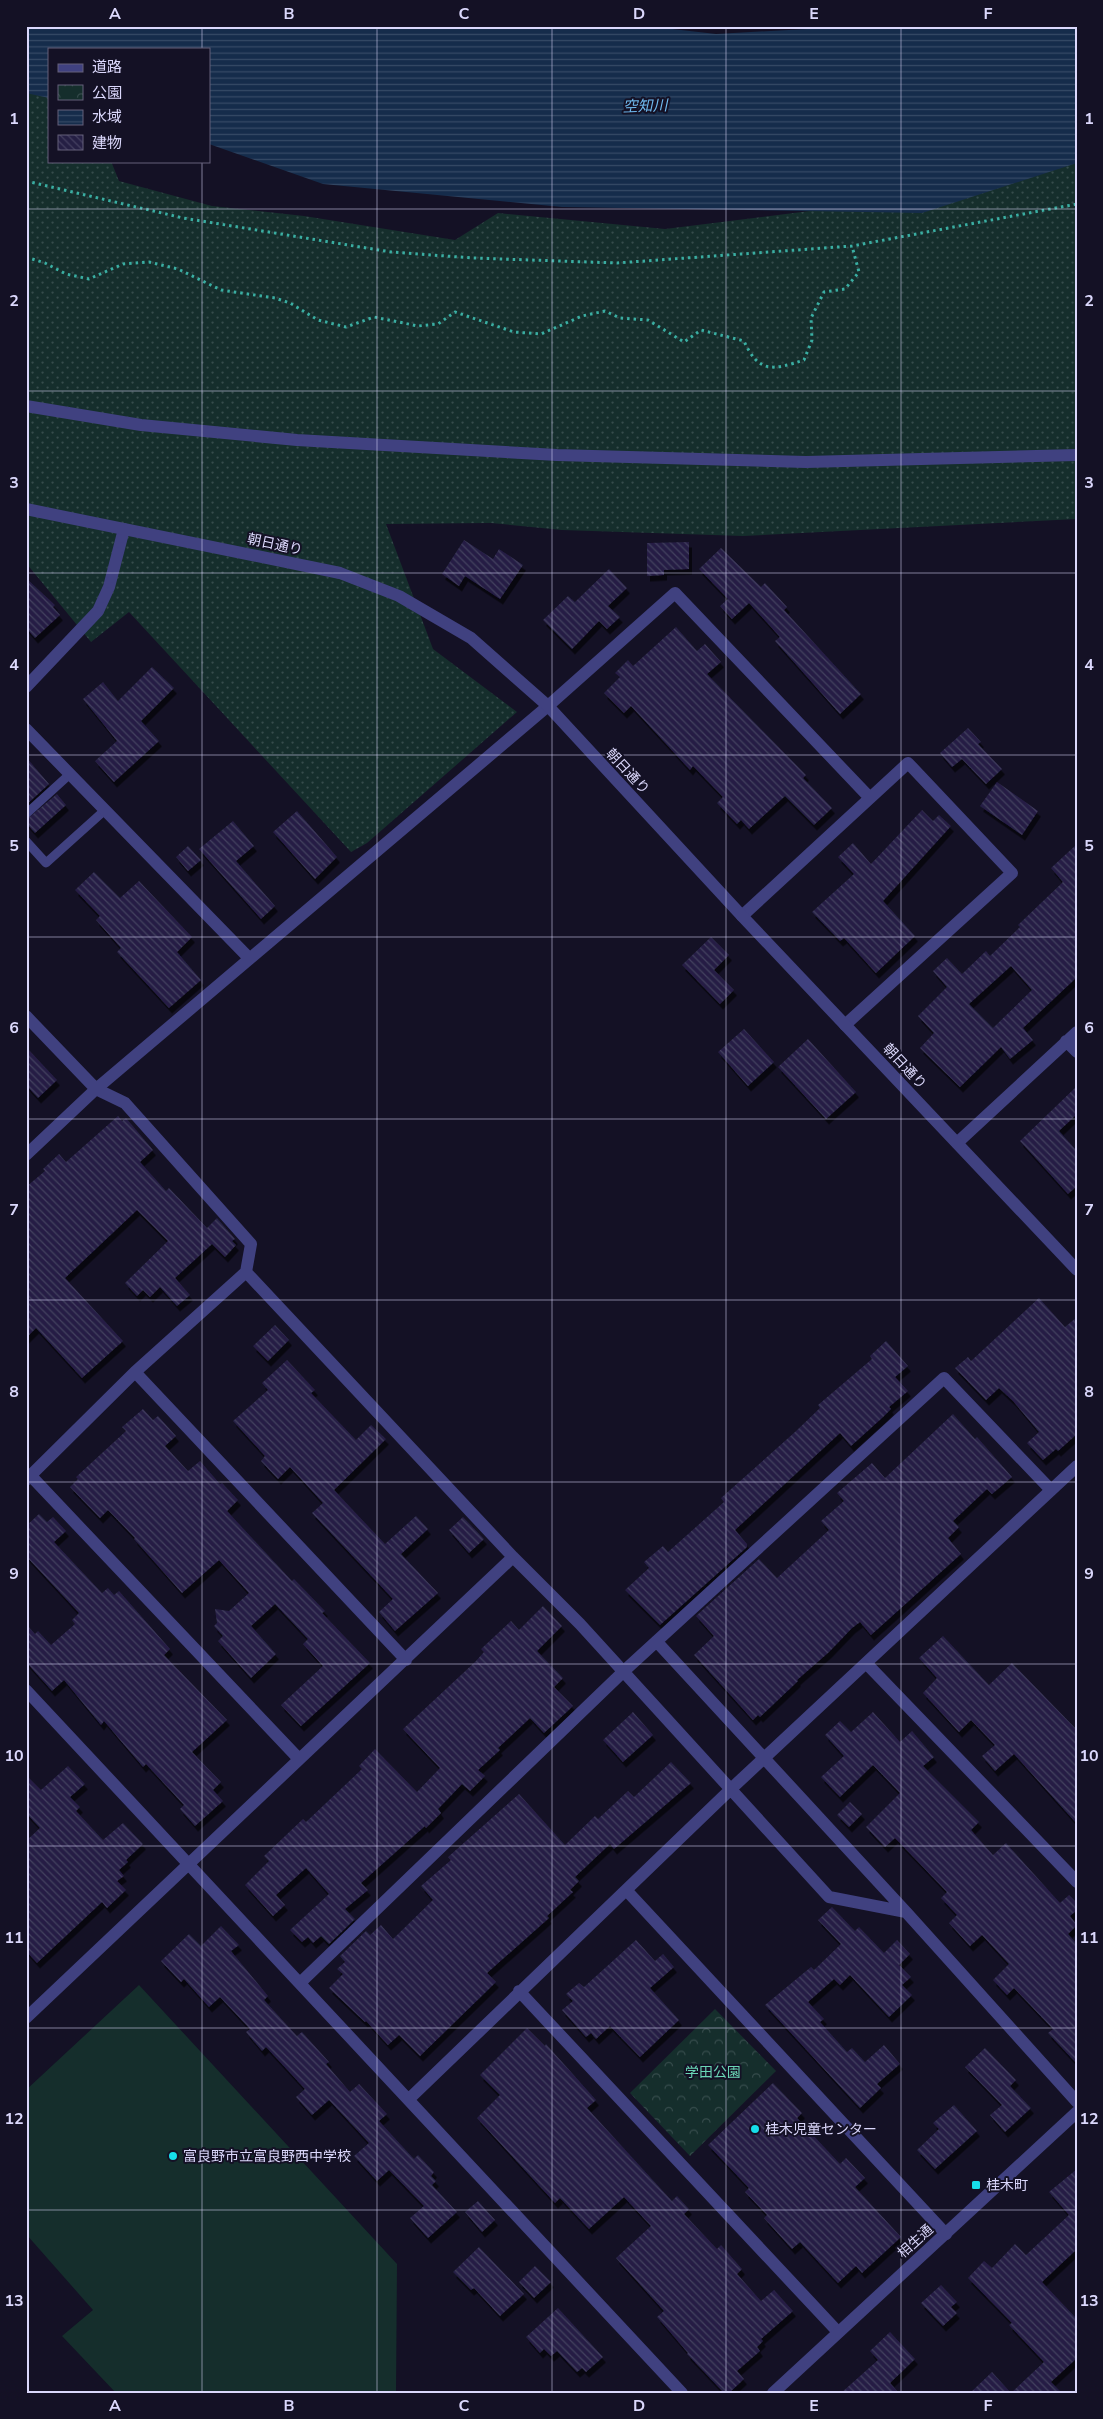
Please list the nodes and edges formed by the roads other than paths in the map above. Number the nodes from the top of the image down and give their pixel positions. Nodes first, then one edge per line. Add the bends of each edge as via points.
1 (26, 406) edge
2 (1077, 455) edge
3 (26, 509) edge
4 (124, 529) junction
5 (26, 687) edge
6 (548, 706) junction
7 (26, 729) edge
8 (70, 774) junction
9 (870, 798) junction
10 (105, 810) junction
11 (26, 814) edge
12 (26, 841) edge
13 (742, 916) junction
14 (250, 958) junction
15 (26, 1016) edge
16 (845, 1025) junction
17 (1077, 1032) edge
18 (1066, 1041) junction
19 (1077, 1052) edge
20 (96, 1089) junction
21 (957, 1143) junction
22 (26, 1155) edge
23 (1077, 1270) edge
24 (246, 1272) junction
25 (135, 1372) junction
26 (1077, 1466) edge
27 (29, 1478) edge
28 (1051, 1490) junction
29 (513, 1557) junction
30 (656, 1642) junction
31 (406, 1660) junction
32 (866, 1663) junction
33 (624, 1671) junction
34 (26, 1690) edge
35 (764, 1758) junction
36 (299, 1759) junction
37 (732, 1788) junction
38 (190, 1863) junction
39 (1077, 1882) edge
40 (627, 1891) junction
41 (906, 1912) junction
42 (301, 1982) junction
43 (519, 1991) junction
44 (29, 2010) edge
45 (409, 2099) junction
46 (1077, 2102) edge
47 (1077, 2112) edge
48 (946, 2234) junction
49 (838, 2332) junction
50 (682, 2393) edge
51 (773, 2393) edge

1 - 2 street via 142,425 556,455 806,462
3 - 4 street, 朝日通り
4 - 5 street via 110,587 98,611
4 - 6 street, 朝日通り via 340,573 399,596 471,638
6 - 9 street via 675,592
6 - 13 street, 朝日通り
6 - 14 street
7 - 8 street
8 - 10 street
8 - 11 lane
9 - 13 street
9 - 16 street via 908,763 1012,873
10 - 12 lane via 46,864
10 - 14 street
13 - 16 street, 朝日通り
14 - 20 street
15 - 20 street
16 - 21 street, 朝日通り
17 - 18 street
18 - 19 street
18 - 21 street
20 - 22 street
20 - 24 street via 125,1103 252,1244
21 - 23 street, 朝日通り
24 - 25 street
24 - 29 street
25 - 27 street
25 - 31 street
26 - 28 street
27 - 36 street
28 - 30 street via 944,1378
28 - 32 street
29 - 31 street
29 - 33 street
30 - 33 street
30 - 35 street
31 - 36 street
32 - 35 street
32 - 39 street
33 - 37 street
33 - 42 street
34 - 38 street
35 - 37 street
35 - 41 street
36 - 38 street
37 - 40 street
37 - 41 street via 829,1897
38 - 42 street
38 - 44 street
40 - 43 street
40 - 48 street
41 - 46 street
42 - 45 street
43 - 45 street
43 - 49 street
45 - 50 street
47 - 48 street, 相生通
48 - 49 street, 相生通
49 - 51 street, 相生通

